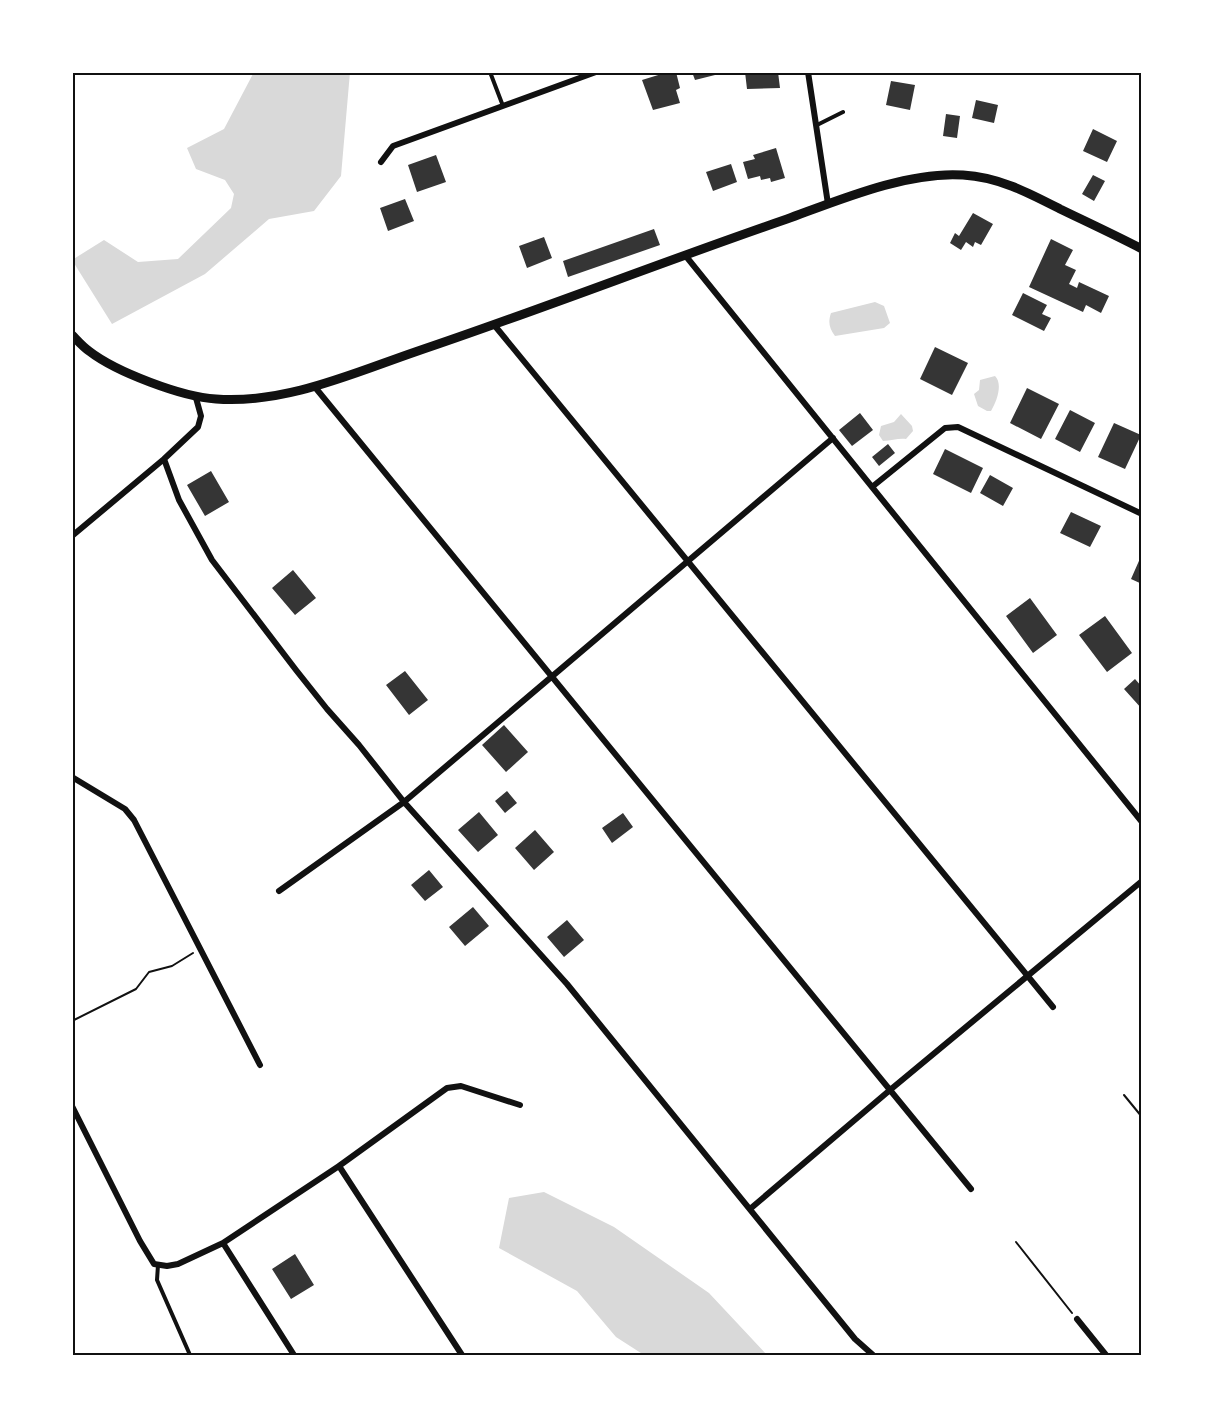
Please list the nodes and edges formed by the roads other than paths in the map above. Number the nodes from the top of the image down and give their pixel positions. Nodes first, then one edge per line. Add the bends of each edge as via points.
1 (490, 72) edge
2 (596, 72) edge
3 (808, 72) edge
4 (503, 106) junction
5 (843, 112) dead end
6 (816, 126) junction
7 (381, 162) dead end
8 (828, 204) junction
9 (1142, 249) edge
10 (685, 255) junction
11 (495, 326) junction
12 (72, 335) edge
13 (314, 386) junction
14 (196, 398) junction
15 (833, 438) junction
16 (164, 459) junction
17 (872, 487) junction
18 (1142, 514) edge
19 (72, 536) edge
20 (687, 561) junction
21 (552, 676) junction
22 (72, 777) edge
23 (404, 802) junction
24 (1142, 822) edge
25 (1142, 881) edge
26 (279, 891) dead end
27 (1027, 976) junction
28 (1053, 1007) dead end
29 (260, 1065) dead end
30 (890, 1090) junction
31 (520, 1105) dead end
32 (72, 1106) edge
33 (339, 1166) junction
34 (971, 1189) dead end
35 (750, 1209) junction
36 (224, 1244) junction
37 (158, 1264) junction
38 (1077, 1319) road end
39 (190, 1355) edge
40 (294, 1355) edge
41 (462, 1355) edge
42 (873, 1355) edge
43 (1106, 1355) edge

1 - 4 lane
2 - 4 street
3 - 6 street
4 - 7 street via 393,146
5 - 6 lane
6 - 8 street
8 - 9 street via 935,175 987,178 1015,187
8 - 10 street
10 - 11 street
10 - 15 street
11 - 13 street
11 - 20 street
12 - 14 street via 89,351 118,368
13 - 14 street via 278,396
13 - 21 street
14 - 16 street via 201,416 198,427
15 - 17 street
15 - 20 street
16 - 19 street
16 - 23 street via 179,500 212,560
17 - 18 street via 945,428 958,427
17 - 24 street
20 - 21 street
20 - 27 street
21 - 23 street
21 - 30 street
22 - 29 street via 125,809 134,820
23 - 26 street
23 - 35 street via 567,984
25 - 27 street
27 - 28 street
27 - 30 street
30 - 34 street
30 - 35 street
31 - 33 street via 460,1086 447,1088
32 - 37 street via 140,1241 154,1264
33 - 36 street
33 - 41 street
35 - 42 street via 855,1339
36 - 37 street via 178,1264
36 - 40 street
37 - 39 lane via 158,1280
38 - 43 street

